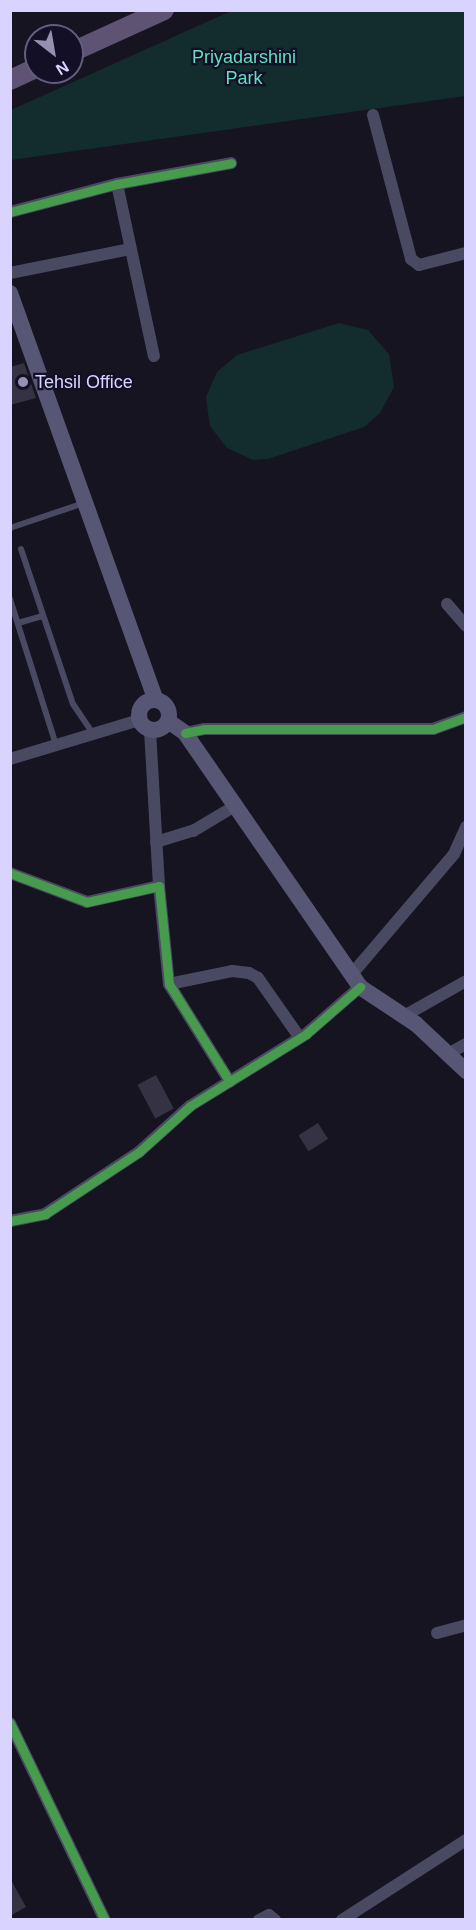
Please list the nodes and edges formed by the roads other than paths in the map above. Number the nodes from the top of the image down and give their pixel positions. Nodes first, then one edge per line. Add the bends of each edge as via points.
1 (164, 10) edge
2 (84, 47) edge
3 (24, 74) edge
4 (10, 80) edge
5 (373, 115) dead end
6 (231, 164) dead end
7 (117, 184) junction
8 (10, 212) edge
9 (130, 249) junction
10 (465, 253) edge
11 (10, 273) edge
12 (10, 292) edge
13 (154, 356) dead end
14 (86, 502) junction
15 (10, 528) edge
16 (21, 549) dead end
17 (10, 599) edge
18 (447, 604) dead end
19 (43, 616) junction
20 (18, 623) junction
21 (465, 626) edge
22 (156, 700) junction
23 (465, 717) edge
24 (168, 721) junction
25 (144, 725) junction
26 (185, 733) junction
27 (93, 734) junction
28 (56, 746) junction
29 (10, 759) edge
30 (235, 806) junction
31 (465, 827) edge
32 (156, 842) junction
33 (460, 856) edge
34 (10, 873) edge
35 (159, 886) junction
36 (356, 981) junction
37 (465, 981) edge
38 (169, 984) junction
39 (404, 1016) junction
40 (300, 1038) junction
41 (465, 1044) edge
42 (448, 1054) junction
43 (465, 1071) edge
44 (230, 1082) junction
45 (10, 1221) edge
46 (465, 1624) edge
47 (437, 1633) dead end
48 (10, 1723) edge
49 (465, 1840) edge
50 (105, 1920) edge
51 (259, 1920) edge
52 (275, 1920) edge
53 (342, 1920) edge

1 - 2 main road
3 - 4 main road
5 - 10 street via 411,259 419,265
6 - 7 street
7 - 8 street
7 - 9 street
9 - 11 street
9 - 13 street
12 - 14 main road
14 - 15 lane
14 - 22 main road
16 - 19 lane
17 - 20 lane
18 - 21 street
19 - 20 lane
19 - 27 lane via 73,704
20 - 28 lane
22 - 24 main road via 165,705
22 - 25 main road via 141,706
23 - 26 street via 433,729 204,729
24 - 25 main road via 157,730
24 - 26 main road
25 - 27 street
25 - 32 street
26 - 30 main road
27 - 28 street
28 - 29 street
30 - 32 street via 193,831
30 - 36 main road
31 - 33 street
32 - 35 street
33 - 36 street
34 - 35 street via 87,902
35 - 38 street
36 - 39 main road
36 - 40 street
37 - 39 street
38 - 40 street via 232,971 249,973 258,978
38 - 44 street
39 - 42 main road
40 - 44 street
41 - 42 street
42 - 43 main road
44 - 45 street via 190,1106 139,1152 45,1214
46 - 47 street
48 - 50 street
49 - 53 street
51 - 52 street via 269,1915

